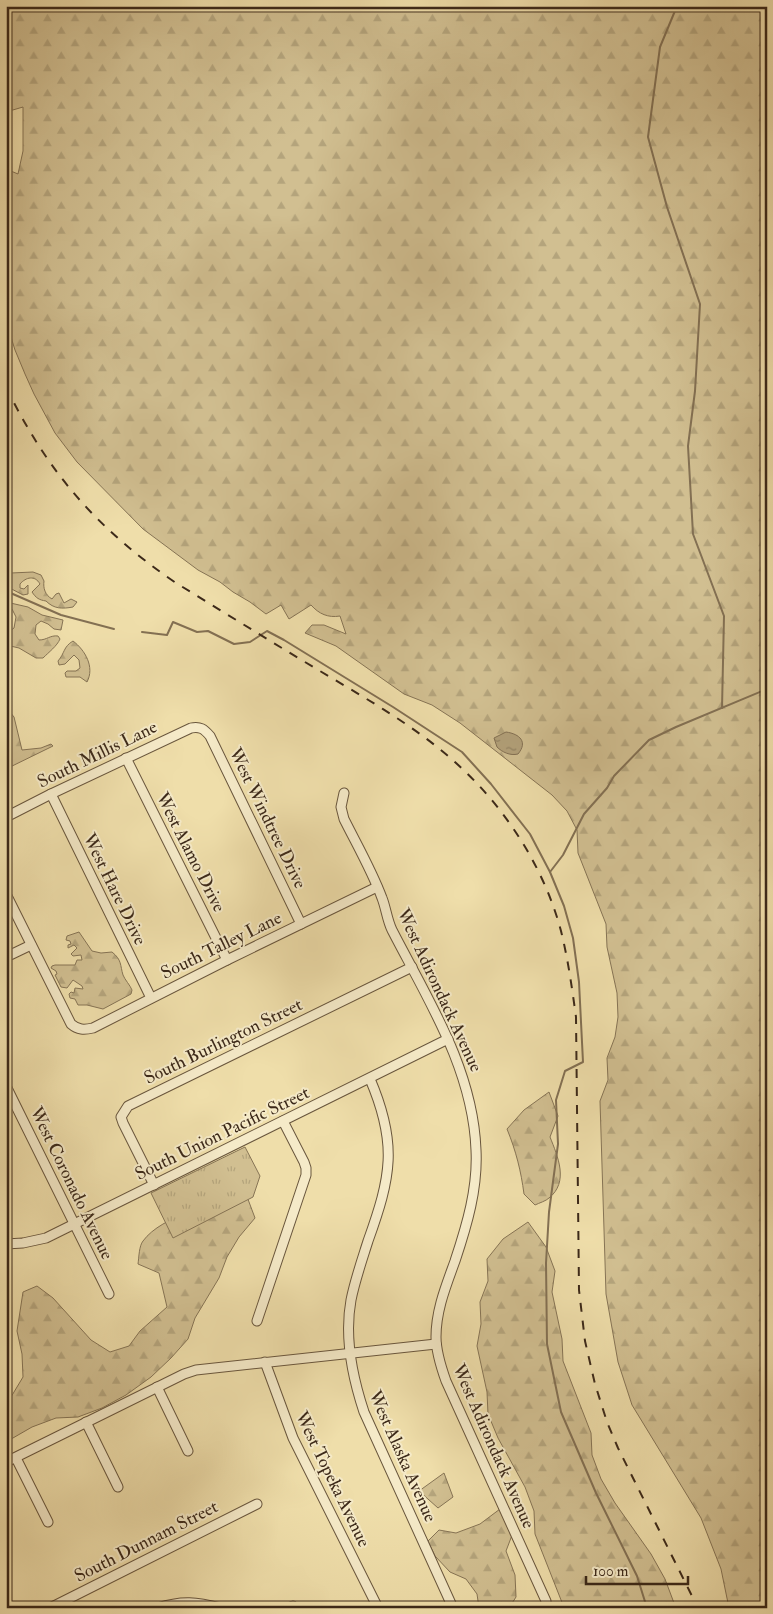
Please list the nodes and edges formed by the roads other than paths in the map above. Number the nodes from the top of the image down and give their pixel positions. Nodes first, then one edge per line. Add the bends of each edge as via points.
1 (204, 728) joint
2 (126, 758) junction
3 (344, 793) dead end
4 (51, 794) junction
5 (6, 817) edge
6 (377, 886) junction
7 (6, 894) edge
8 (301, 924) junction
9 (31, 945) junction
10 (6, 957) edge
11 (227, 960) junction
12 (412, 967) junction
13 (151, 998) junction
14 (448, 1039) junction
15 (370, 1079) junction
16 (6, 1086) edge
17 (283, 1121) junction
18 (154, 1185) junction
19 (75, 1224) junction
20 (6, 1244) edge
21 (109, 1294) dead end
22 (257, 1321) dead end
23 (436, 1344) junction
24 (350, 1354) junction
25 (265, 1362) junction
26 (156, 1387) junction
27 (86, 1422) junction
28 (188, 1451) dead end
29 (16, 1458) junction
30 (6, 1462) edge
31 (118, 1487) dead end
32 (256, 1504) dead end
33 (48, 1522) dead end
34 (546, 1604) edge
35 (50, 1608) edge
36 (158, 1608) edge
37 (221, 1608) edge
38 (378, 1608) edge
39 (453, 1608) edge

1 - 2 street, South Millis Lane via 190,728
1 - 8 street, West Windtree Drive
2 - 4 street, South Millis Lane
2 - 11 street, West Alamo Drive
3 - 6 street, West Adirondack Avenue via 341,807 344,819
4 - 5 street, South Millis Lane
4 - 13 street, West Hare Drive
6 - 8 street, South Talley Lane
6 - 12 street, West Adirondack Avenue via 390,927
7 - 9 street
8 - 11 street, South Talley Lane
9 - 10 street
9 - 13 street, South Talley Lane via 71,1024 80,1029 93,1028
11 - 13 street, South Talley Lane
12 - 14 street, West Adirondack Avenue
12 - 18 street, South Burlington Street via 128,1106 122,1123
14 - 15 street, South Union Pacific Street
14 - 23 street, West Adirondack Avenue via 467,1088 474,1119 475,1179 470,1210 437,1317
15 - 17 street, South Union Pacific Street
15 - 24 street, West Alaska Avenue via 386,1122 388,1163 384,1192 351,1300
16 - 19 street, West Coronado Avenue
17 - 18 street, South Union Pacific Street
17 - 22 street via 304,1162 306,1175
18 - 19 street, South Union Pacific Street
19 - 20 street, South Union Pacific Street via 46,1238
19 - 21 street, West Coronado Avenue
23 - 24 street
23 - 34 street, West Adirondack Avenue via 446,1381
24 - 25 street
24 - 39 street, West Alaska Avenue via 364,1412
25 - 26 street via 196,1370
25 - 38 street, West Topeka Avenue via 293,1438
26 - 27 street
26 - 28 street
27 - 29 street
27 - 31 street
29 - 30 street
29 - 33 street
32 - 35 street, South Dunnam Street
36 - 37 street via 184,1602

